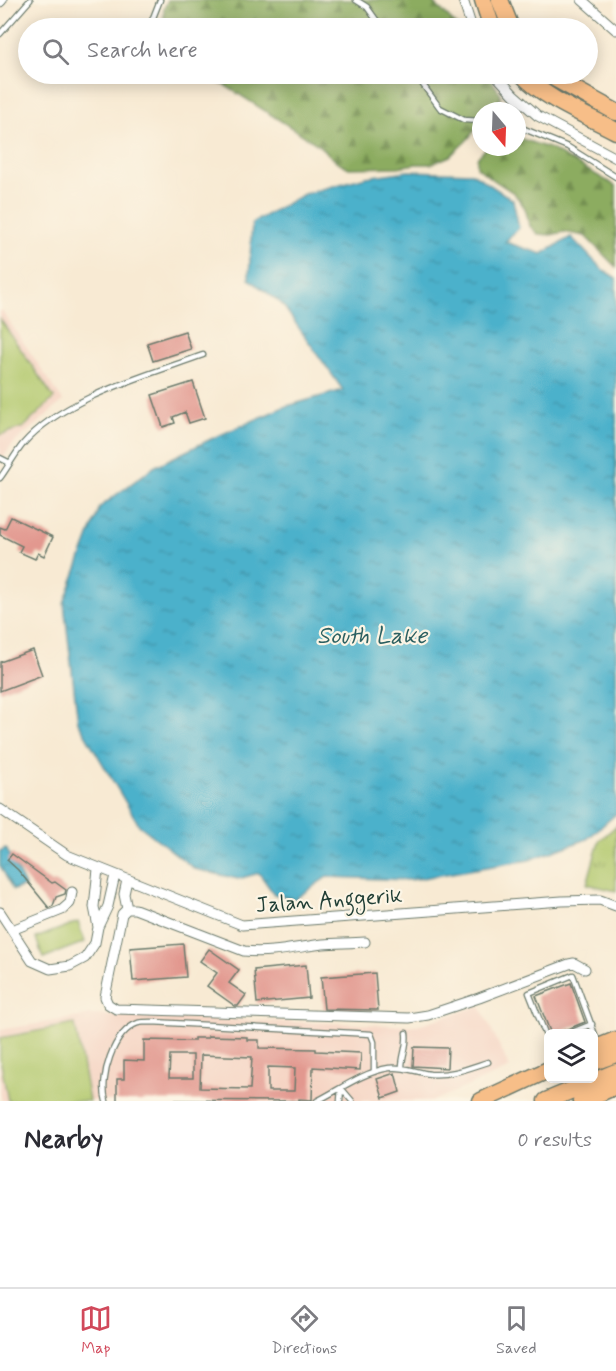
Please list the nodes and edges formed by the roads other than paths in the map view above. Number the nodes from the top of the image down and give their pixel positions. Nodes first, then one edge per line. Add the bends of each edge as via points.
1 (30, 0) edge
2 (160, 0) edge
3 (356, 0) edge
4 (463, 0) edge
5 (483, 0) edge
6 (500, 0) edge
7 (582, 0) edge
8 (153, 18) edge
9 (374, 18) edge
10 (469, 18) edge
11 (489, 18) edge
12 (507, 18) edge
13 (616, 30) edge
14 (0, 34) edge
15 (422, 84) edge
16 (504, 84) edge
17 (533, 84) edge
18 (565, 84) edge
19 (616, 112) edge
20 (472, 120) edge
21 (526, 130) edge
22 (616, 131) edge
23 (616, 158) edge
24 (616, 177) edge
25 (203, 355) dead end
26 (0, 458) edge
27 (10, 463) junction
28 (0, 478) edge
29 (0, 809) edge
30 (98, 868) junction
31 (115, 875) junction
32 (127, 880) junction
33 (72, 892) dead end
34 (616, 906) edge
35 (127, 909) junction
36 (0, 912) edge
37 (98, 927) junction
38 (12, 930) junction
39 (365, 942) dead end
40 (585, 969) dead end
41 (592, 1024) junction
42 (544, 1029) edge
43 (580, 1029) edge
44 (593, 1029) edge
45 (616, 1030) edge
46 (406, 1033) dead end
47 (616, 1040) edge
48 (598, 1050) edge
49 (598, 1051) edge
50 (598, 1053) edge
51 (616, 1054) edge
52 (488, 1062) dead end
53 (402, 1067) junction
54 (374, 1072) junction
55 (544, 1072) edge
56 (616, 1072) edge
57 (544, 1083) edge
58 (616, 1086) edge
59 (341, 1088) junction
60 (106, 1101) edge
61 (317, 1101) edge
62 (340, 1101) edge
63 (352, 1101) edge
64 (482, 1101) edge
65 (502, 1101) edge
66 (546, 1101) edge
67 (581, 1101) edge

1 - 14 lane
2 - 8 lane
3 - 9 lane
4 - 10 street
5 - 11 highway
6 - 12 highway
7 - 13 street
15 - 20 lane via 440,108
16 - 23 street via 538,116
17 - 22 highway
18 - 19 highway
21 - 24 lane via 568,147
25 - 27 lane via 73,406 23,443
26 - 27 lane
27 - 28 lane
29 - 30 street, Jalan Anggerik via 67,855
30 - 31 street, Jalan Anggerik
30 - 37 street via 94,907
31 - 32 street, Jalan Anggerik
31 - 37 street
32 - 34 street, Jalan Anggerik via 242,925 562,901 600,900
32 - 35 street via 123,894
33 - 38 street via 70,903 62,910
35 - 39 street via 244,951
35 - 40 street via 122,914 105,997 116,1009 418,1017 569,964
36 - 38 street
37 - 38 street via 95,943 85,958 70,966 50,969 32,961
41 - 42 lane via 573,975 529,993
41 - 43 lane
41 - 44 lane
45 - 48 street
46 - 53 lane
47 - 49 highway
50 - 51 highway
52 - 53 lane via 456,1072 430,1074
53 - 54 lane
54 - 59 lane
54 - 60 lane via 371,1034 139,1023 122,1035 113,1049 105,1071
55 - 64 highway
56 - 66 highway
57 - 65 highway
58 - 67 highway
59 - 61 lane
59 - 62 lane
59 - 63 lane

